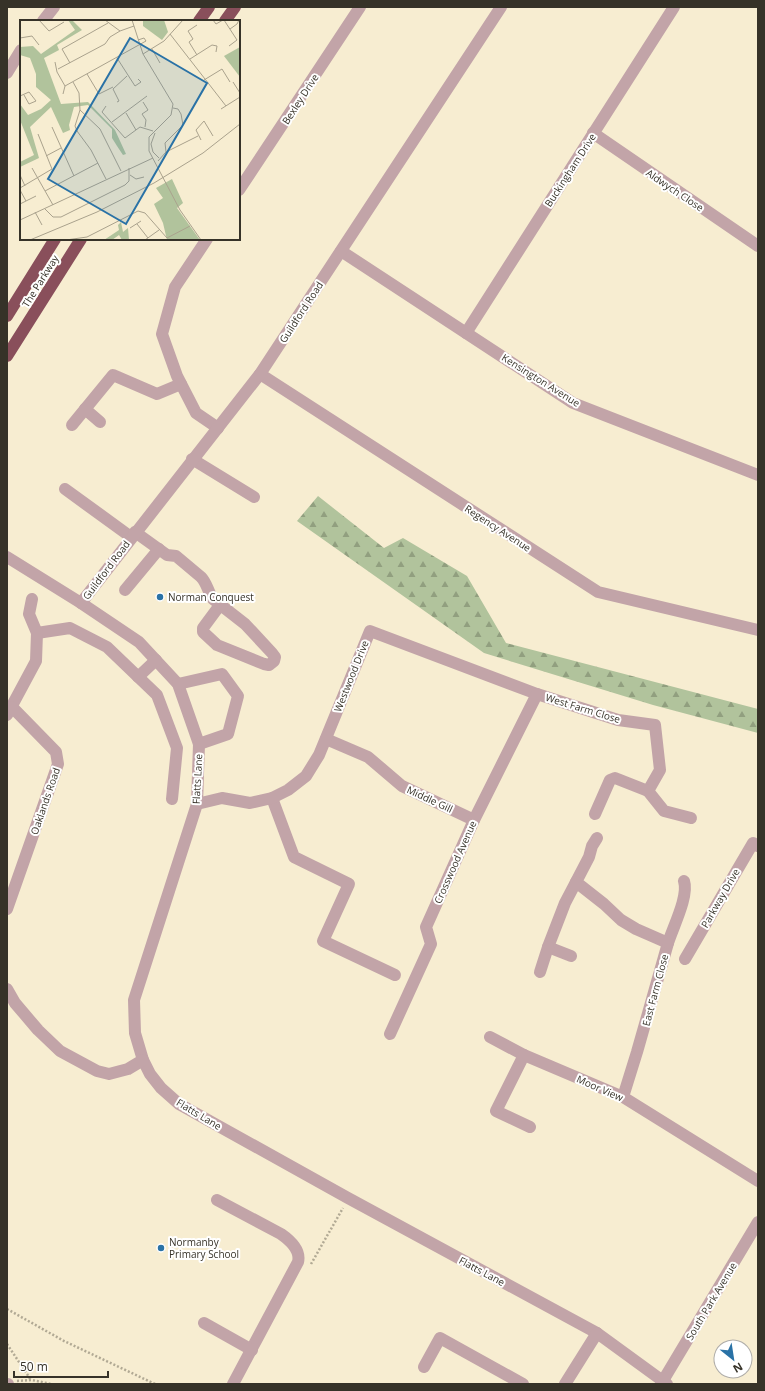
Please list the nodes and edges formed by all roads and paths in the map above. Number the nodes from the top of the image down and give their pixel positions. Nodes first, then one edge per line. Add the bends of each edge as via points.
1 (54, 7) edge
2 (209, 7) edge
3 (235, 7) edge
4 (360, 7) edge
5 (501, 7) edge
6 (674, 7) edge
7 (44, 20) edge
8 (200, 20) edge
9 (226, 20) edge
10 (20, 52) edge
11 (7, 73) edge
12 (593, 133) junction
13 (240, 188) edge
14 (54, 240) edge
15 (80, 240) edge
16 (206, 240) edge
17 (758, 246) edge
18 (341, 251) junction
19 (7, 316) edge
20 (466, 332) junction
21 (7, 356) edge
22 (260, 374) junction
23 (181, 384) junction
24 (85, 409) junction
25 (100, 422) dead end
26 (72, 425) dead end
27 (218, 428) junction
28 (192, 459) junction
29 (758, 475) edge
30 (65, 489) dead end
31 (254, 497) dead end
32 (133, 534) junction
33 (159, 549) junction
34 (7, 557) edge
35 (125, 590) dead end
36 (32, 599) dead end
37 (81, 603) junction
38 (220, 605) junction
39 (758, 630) edge
40 (37, 633) junction
41 (156, 660) junction
42 (138, 677) junction
43 (178, 684) junction
44 (537, 694) junction
45 (10, 711) edge
46 (326, 739) junction
47 (199, 744) junction
48 (648, 791) junction
49 (272, 798) junction
50 (172, 799) dead end
51 (197, 804) junction
52 (595, 814) dead end
53 (691, 818) dead end
54 (474, 820) junction
55 (597, 838) dead end
56 (758, 846) edge
57 (684, 881) dead end
58 (576, 882) junction
59 (7, 909) edge
60 (668, 943) junction
61 (548, 947) junction
62 (571, 956) dead end
63 (685, 959) dead end
64 (540, 972) dead end
65 (395, 975) dead end
66 (7, 989) edge
67 (390, 1034) dead end
68 (490, 1037) dead end
69 (524, 1055) junction
70 (143, 1060) junction
71 (623, 1097) junction
72 (530, 1127) dead end
73 (758, 1181) edge
74 (348, 1198) junction
75 (217, 1200) dead end
76 (758, 1222) edge
77 (295, 1268) junction
78 (7, 1309) edge
79 (204, 1323) dead end
80 (597, 1333) junction
81 (7, 1344) edge
82 (252, 1350) junction
83 (424, 1367) dead end
84 (32, 1380) junction
85 (9, 1383) edge
86 (663, 1383) edge
87 (51, 1384) edge
88 (155, 1384) edge
89 (233, 1384) edge
90 (524, 1384) edge
91 (565, 1384) edge

1 - 7 street
2 - 8 highway
3 - 9 highway
4 - 13 street, Bexley Drive
5 - 18 street, Guildford Road
6 - 12 street, Buckingham Drive
10 - 11 street
12 - 17 street, Aldwych Close
12 - 20 street, Buckingham Drive
14 - 19 highway, The Parkway
15 - 21 highway, The Parkway
16 - 23 street via 175,288 162,334
18 - 20 street, Kensington Avenue
18 - 22 street, Guildford Road
20 - 29 street, Kensington Avenue via 573,403
22 - 27 street, Guildford Road
22 - 39 street, Regency Avenue via 598,592
23 - 24 street via 158,394 113,375
23 - 27 street via 196,413
24 - 25 street
24 - 26 street
27 - 28 street, Guildford Road
28 - 31 street
28 - 32 street, Guildford Road
30 - 32 street
32 - 33 street
32 - 37 street, Guildford Road
33 - 35 street
33 - 38 street via 167,555 176,556 201,577 207,584 210,594
34 - 37 street, Flatts Lane
36 - 40 street via 29,614
37 - 41 street, Flatts Lane via 139,642
38 - 38 street via 245,624 272,653 274,661 269,665 264,664 217,645 202,632
40 - 42 street via 70,628 107,647
40 - 45 street via 36,661
41 - 42 street
41 - 43 street, Flatts Lane
42 - 50 street via 157,695 177,748
43 - 47 street, Flatts Lane
43 - 47 street via 222,674 238,696 228,734
44 - 46 street, Westwood Drive via 370,631
44 - 48 street, West Farm Close via 618,720 655,725 660,770
44 - 54 street, Crosswood Avenue
45 - 59 street, Oaklands Road via 56,752 58,764
46 - 49 street, Westwood Drive via 306,776
46 - 54 street, Middle Gill via 368,757 402,786
47 - 51 street, Flatts Lane
48 - 52 street via 612,778
48 - 53 street via 664,811
49 - 51 street, Westwood Drive via 250,804 222,798
49 - 65 street via 294,857 349,884 323,941
51 - 70 street, Flatts Lane via 134,1000 135,1033
54 - 67 street, Crosswood Avenue via 426,927 431,944
55 - 58 street
56 - 63 street, Parkway Drive via 753,843
57 - 60 street via 685,891
58 - 60 street, East Farm Close via 621,920
58 - 61 street via 564,903
60 - 71 street, East Farm Close
61 - 62 street
61 - 64 street
66 - 70 street via 15,1003 38,1030 60,1050 97,1070 109,1074
68 - 69 street, Moor View
69 - 71 street, Moor View
69 - 72 street via 496,1111
70 - 74 street, Flatts Lane via 161,1088 179,1104
71 - 73 street, Moor View
74 - 77 path via 309,1267
74 - 80 street, Flatts Lane
75 - 77 street via 290,1240 299,1258
76 - 86 street, South Park Avenue
77 - 82 street
78 - 88 path via 64,1341
79 - 82 street
80 - 86 street, Flatts Lane
80 - 91 street
81 - 84 path
82 - 89 street
83 - 90 street via 440,1338
84 - 85 path
84 - 87 path

